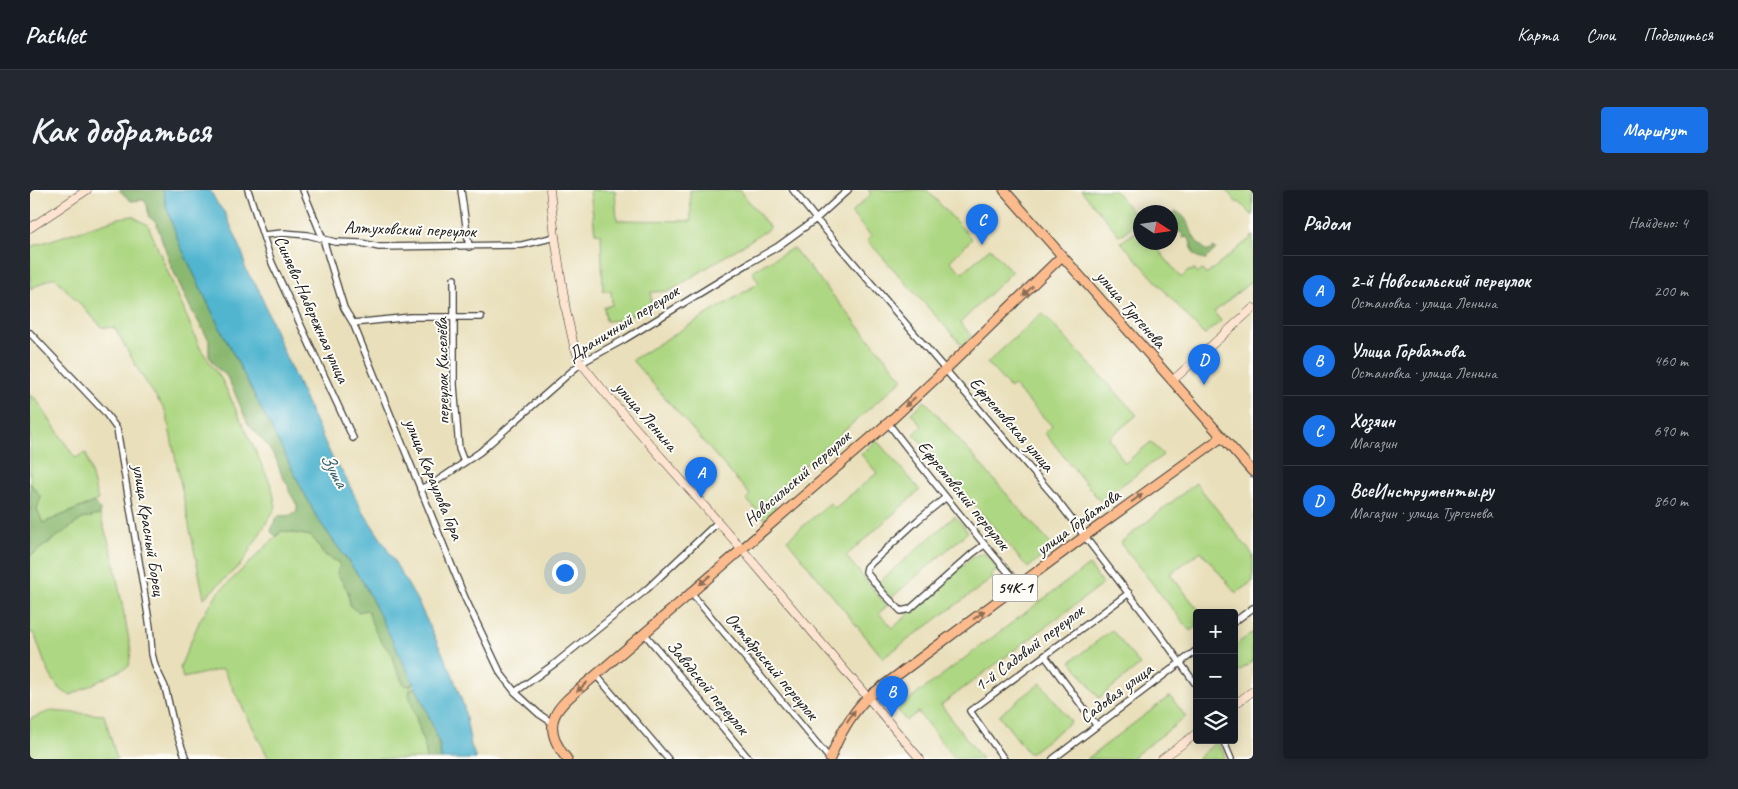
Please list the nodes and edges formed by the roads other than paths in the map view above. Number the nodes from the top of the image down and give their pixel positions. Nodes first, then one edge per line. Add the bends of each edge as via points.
1 (88, 190) edge
2 (248, 190) edge
3 (303, 190) edge
4 (462, 190) edge
5 (550, 190) edge
6 (793, 190) edge
7 (848, 190) edge
8 (1004, 190) edge
9 (816, 219) junction
10 (30, 228) edge
11 (263, 235) junction
12 (555, 237) junction
13 (323, 239) junction
14 (469, 246) junction
15 (1062, 256) junction
16 (454, 279) dead end
17 (1253, 308) edge
18 (481, 317) dead end
19 (455, 318) junction
20 (353, 323) junction
21 (30, 333) edge
22 (581, 363) junction
23 (945, 370) junction
24 (1172, 381) junction
25 (888, 423) junction
26 (1222, 437) junction
27 (353, 438) dead end
28 (464, 462) junction
29 (1253, 472) edge
30 (420, 489) junction
31 (945, 498) junction
32 (718, 522) junction
33 (1085, 536) junction
34 (984, 545) junction
35 (741, 548) junction
36 (1019, 585) junction
37 (690, 593) junction
38 (1129, 593) junction
39 (1253, 608) edge
40 (1238, 619) edge
41 (644, 634) junction
42 (1193, 653) edge
43 (1045, 656) junction
44 (1180, 663) junction
45 (596, 674) junction
46 (1193, 681) edge
47 (1253, 691) edge
48 (515, 692) junction
49 (868, 697) junction
50 (1238, 702) edge
51 (551, 722) junction
52 (1097, 726) junction
53 (1193, 736) edge
54 (1225, 744) edge
55 (186, 759) edge
56 (567, 759) edge
57 (668, 759) edge
58 (750, 759) edge
59 (830, 759) edge
60 (920, 759) edge
61 (1004, 759) edge
62 (1053, 759) edge
63 (1162, 759) edge
64 (1231, 759) edge

1 - 10 main road
2 - 11 street, Синяево-Набережная улица
3 - 13 street, улица Караулова Гора
4 - 14 street
5 - 12 main road, улица Ленина
6 - 9 street, Ефремовская улица
7 - 9 street, Драничный переулок
8 - 15 main road, улица Тургенева
9 - 22 street, Драничный переулок via 777,247
9 - 23 street, Ефремовская улица
11 - 13 street, Алтуховский переулок via 284,233
11 - 27 street, Синяево-Набережная улица via 272,263
12 - 14 street, Алтуховский переулок via 522,245
12 - 22 main road, улица Ленина via 570,330
13 - 14 street, Алтуховский переулок via 380,246
13 - 20 street, улица Караулова Гора via 344,308
15 -> 23 main road, Новосильский переулок
15 - 24 main road, улица Тургенева
16 - 19 street, переулок Киселёва
17 - 24 main road
18 - 19 street
19 - 20 street via 411,317
19 - 28 street, переулок Киселёва via 454,385 459,449
20 - 30 street, улица Караулова Гора
21 - 55 street, улица Красный Борец via 117,429 152,654
22 - 28 street, Драничный переулок via 492,442
22 - 32 main road, улица Ленина
23 -> 25 main road, Новосильский переулок
23 - 33 street, Ефремовская улица
24 - 26 main road, улица Тургенева
25 - 31 street, Ефремовский переулок
25 - 35 main road, Новосильский переулок
26 - 29 main road, улица Тургенева
33 -> 26 main road, улица Горбатова / 54К-1
28 - 30 street, Драничный переулок
30 - 48 street, улица Караулова Гора via 465,598 501,674
31 - 34 street, Ефремовский переулок
31 - 34 street via 866,567 866,572 884,594 901,611 910,609
32 - 35 main road, улица Ленина
32 - 48 street via 647,589
33 - 36 main road, улица Горбатова / 54К-1
33 - 38 street, Ефремовская улица
34 - 36 street, Ефремовский переулок
35 -> 37 main road, Новосильский переулок
35 - 49 main road, улица Ленина
49 -> 36 main road, улица Горбатова / 54К-1
37 - 41 main road, Новосильский переулок
37 - 59 street, Октябрьский переулок
38 - 43 street, 1-й Садовый переулок
38 - 44 street, Ефремовская улица
39 - 40 street
41 - 45 main road, Новосильский переулок
41 - 58 street, Заводской переулок
42 - 44 street, Садовая улица
43 - 52 street
43 - 61 street, 1-й Садовый переулок via 970,711
44 - 46 street, Ефремовская улица
44 - 52 street, Садовая улица
45 -> 51 main road, Новосильский переулок via 557,710
45 - 57 street
47 - 50 main road
48 - 51 street, улица Караулова Гора
59 -> 49 main road, улица Горбатова / 54К-1 via 845,725
49 - 60 main road, улица Ленина
51 - 56 main road via 553,738
52 - 62 street, Садовая улица
53 - 63 main road
54 - 64 street

